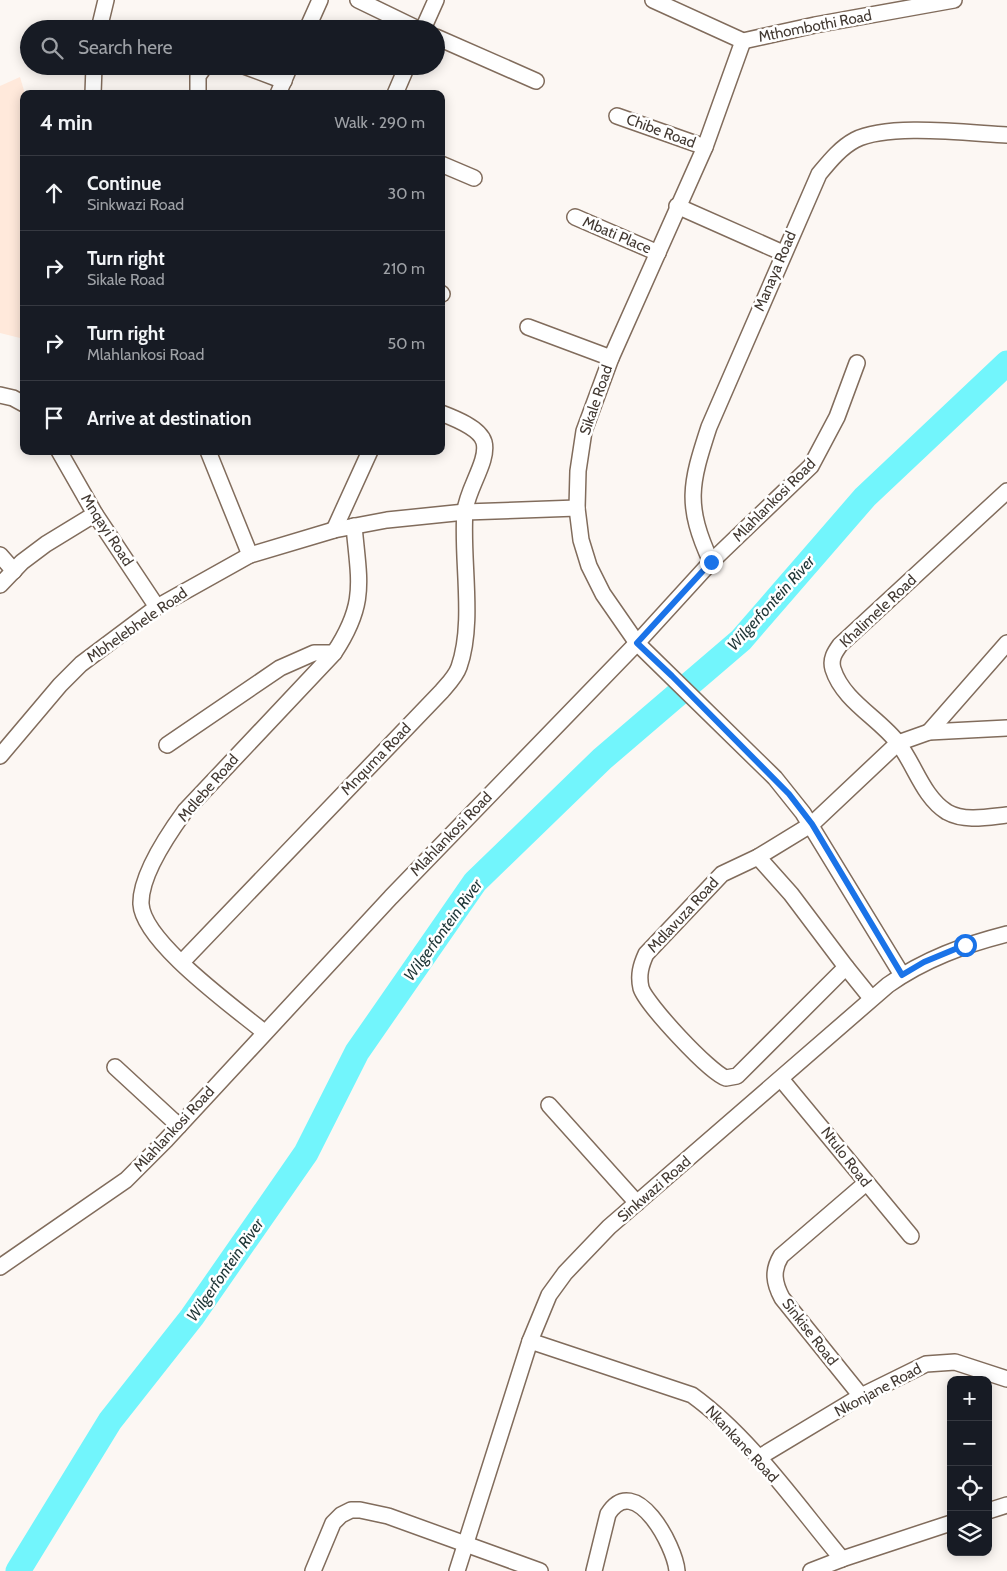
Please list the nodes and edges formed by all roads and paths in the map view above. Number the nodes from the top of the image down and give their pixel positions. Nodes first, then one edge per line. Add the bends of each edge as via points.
1 (106, 0) edge
2 (320, 0) edge
3 (358, 0) edge
4 (436, 0) edge
5 (653, 0) edge
6 (954, 0) edge
7 (101, 20) edge
8 (311, 20) edge
9 (399, 20) edge
10 (427, 20) edge
11 (445, 41) edge
12 (743, 41) junction
13 (94, 75) edge
14 (199, 75) edge
15 (260, 75) edge
16 (286, 75) edge
17 (403, 75) edge
18 (536, 81) dead end
19 (281, 87) edge
20 (93, 90) edge
21 (198, 90) edge
22 (397, 90) edge
23 (618, 116) dead end
24 (1007, 135) edge
25 (704, 147) junction
26 (445, 166) edge
27 (474, 178) dead end
28 (677, 206) junction
29 (575, 217) dead end
30 (783, 252) junction
31 (658, 253) junction
32 (528, 327) dead end
33 (610, 358) junction
34 (857, 363) dead end
35 (0, 394) edge
36 (20, 402) edge
37 (445, 415) edge
38 (61, 455) edge
39 (210, 455) edge
40 (368, 455) edge
41 (1007, 491) edge
42 (577, 508) junction
43 (465, 512) junction
44 (95, 514) junction
45 (354, 526) junction
46 (334, 530) junction
47 (0, 555) edge
48 (250, 555) junction
49 (711, 562) junction
50 (14, 571) junction
51 (0, 585) edge
52 (157, 607) junction
53 (637, 643) junction
54 (1007, 644) edge
55 (334, 653) junction
56 (1007, 728) edge
57 (929, 732) junction
58 (898, 743) junction
59 (167, 745) dead end
60 (3, 747) edge
61 (1007, 815) edge
62 (812, 824) junction
63 (758, 857) junction
64 (1007, 934) edge
65 (182, 962) junction
66 (846, 967) junction
67 (902, 975) junction
68 (871, 998) junction
69 (264, 1032) junction
70 (115, 1067) dead end
71 (781, 1079) junction
72 (549, 1105) dead end
73 (179, 1126) junction
74 (866, 1183) junction
75 (637, 1203) junction
76 (911, 1236) dead end
77 (0, 1267) edge
78 (530, 1341) junction
79 (1007, 1379) edge
80 (861, 1396) junction
81 (758, 1458) junction
82 (1007, 1505) edge
83 (992, 1510) edge
84 (947, 1524) edge
85 (466, 1545) junction
86 (842, 1558) junction
87 (313, 1571) edge
88 (457, 1571) edge
89 (540, 1571) edge
90 (594, 1571) edge
91 (677, 1571) edge
92 (811, 1571) edge

1 - 7 street
2 - 8 street
3 - 9 street
4 - 10 street
5 - 12 street, Mthombothi Road
6 - 12 street, Mthombothi Road
11 - 18 street
12 - 25 street, Sikale Road
13 - 20 street
14 - 21 street
15 - 19 street
16 - 19 street
17 - 22 street
23 - 25 street, Chibe Road
24 - 30 street, Manaya Road via 906,131 875,133 855,140 834,156 819,174
25 - 28 street, Sikale Road
26 - 27 street
28 - 30 street
28 - 31 street, Sikale Road
29 - 31 street, Mbati Place
30 - 49 street, Manaya Road via 709,427 696,466 692,507
31 - 33 street, Sikale Road
32 - 33 street
33 - 42 street, Sikale Road via 584,431
34 - 49 street, Mlahlankosi Road via 837,417 811,466
35 - 36 street
37 - 43 street via 476,432 486,452 471,487
38 - 44 street, Mnqayi Road
39 - 48 street
40 - 46 street
41 - 58 street, Khalimele Road via 840,644 833,655 833,670 848,693
42 - 43 street, Mbhelebhele Road
42 - 53 street, Sikale Road via 588,566
43 - 45 street, Mbhelebhele Road
43 - 65 street, Mnquma Road via 466,612 464,648 458,668 435,698
44 - 50 street via 46,544
44 - 52 street, Mnqayi Road
45 - 46 street, Mbhelebhele Road
45 - 55 street, Mdlebe Road via 359,596 351,625
46 - 48 street, Mbhelebhele Road
47 - 50 street
48 - 52 street, Mbhelebhele Road
49 - 53 street, Mlahlankosi Road
50 - 51 street
52 - 60 street, Mbhelebhele Road via 81,664
53 - 62 street, Sikale Road via 775,778
53 - 69 street, Mlahlankosi Road
54 - 57 street
55 - 59 street via 314,653 280,668
55 - 65 street, Mdlebe Road via 185,812 170,832 155,862 143,890 141,904 144,917 162,945
56 - 57 street, Mdlavuza Road
57 - 58 street, Mdlavuza Road
58 - 61 street, Khalimele Road via 935,803 948,812 975,818
58 - 62 street, Mdlavuza Road
62 - 63 street, Mdlavuza Road
62 - 67 street, Sikale Road
63 - 66 street via 791,894
63 - 66 street, Mdlavuza Road via 722,874 646,954 640,978 646,999 710,1069 719,1076 731,1078 742,1071
64 - 67 street, Sinkwazi Road via 965,945
65 - 69 street, Mdlebe Road
66 - 68 street
67 - 68 street, Sinkwazi Road
68 - 71 street, Sinkwazi Road
69 - 73 street, Mlahlankosi Road
70 - 73 street
71 - 74 street, Ntulo Road
71 - 75 street, Sinkwazi Road
72 - 75 street
73 - 77 street, Mlahlankosi Road via 126,1180
74 - 76 street, Ntulo Road
74 - 80 street, Sinkise Road via 781,1256 774,1273 782,1298
75 - 78 street, Sinkwazi Road via 565,1273 549,1296
78 - 81 street, Nkankane Road via 692,1395 714,1412
78 - 85 street, Sinkwazi Road
79 - 80 street, Nkonjane Road via 955,1362 940,1361 910,1371
80 - 81 street, Nkonjane Road
81 - 86 street, Nkankane Road
82 - 83 street
84 - 86 street
85 - 87 street via 373,1511 351,1510 333,1523
85 - 88 street, Sinkwazi Road
85 - 89 street
86 - 92 street
90 - 91 street via 608,1514 612,1508 627,1502 640,1504 647,1511 672,1549

